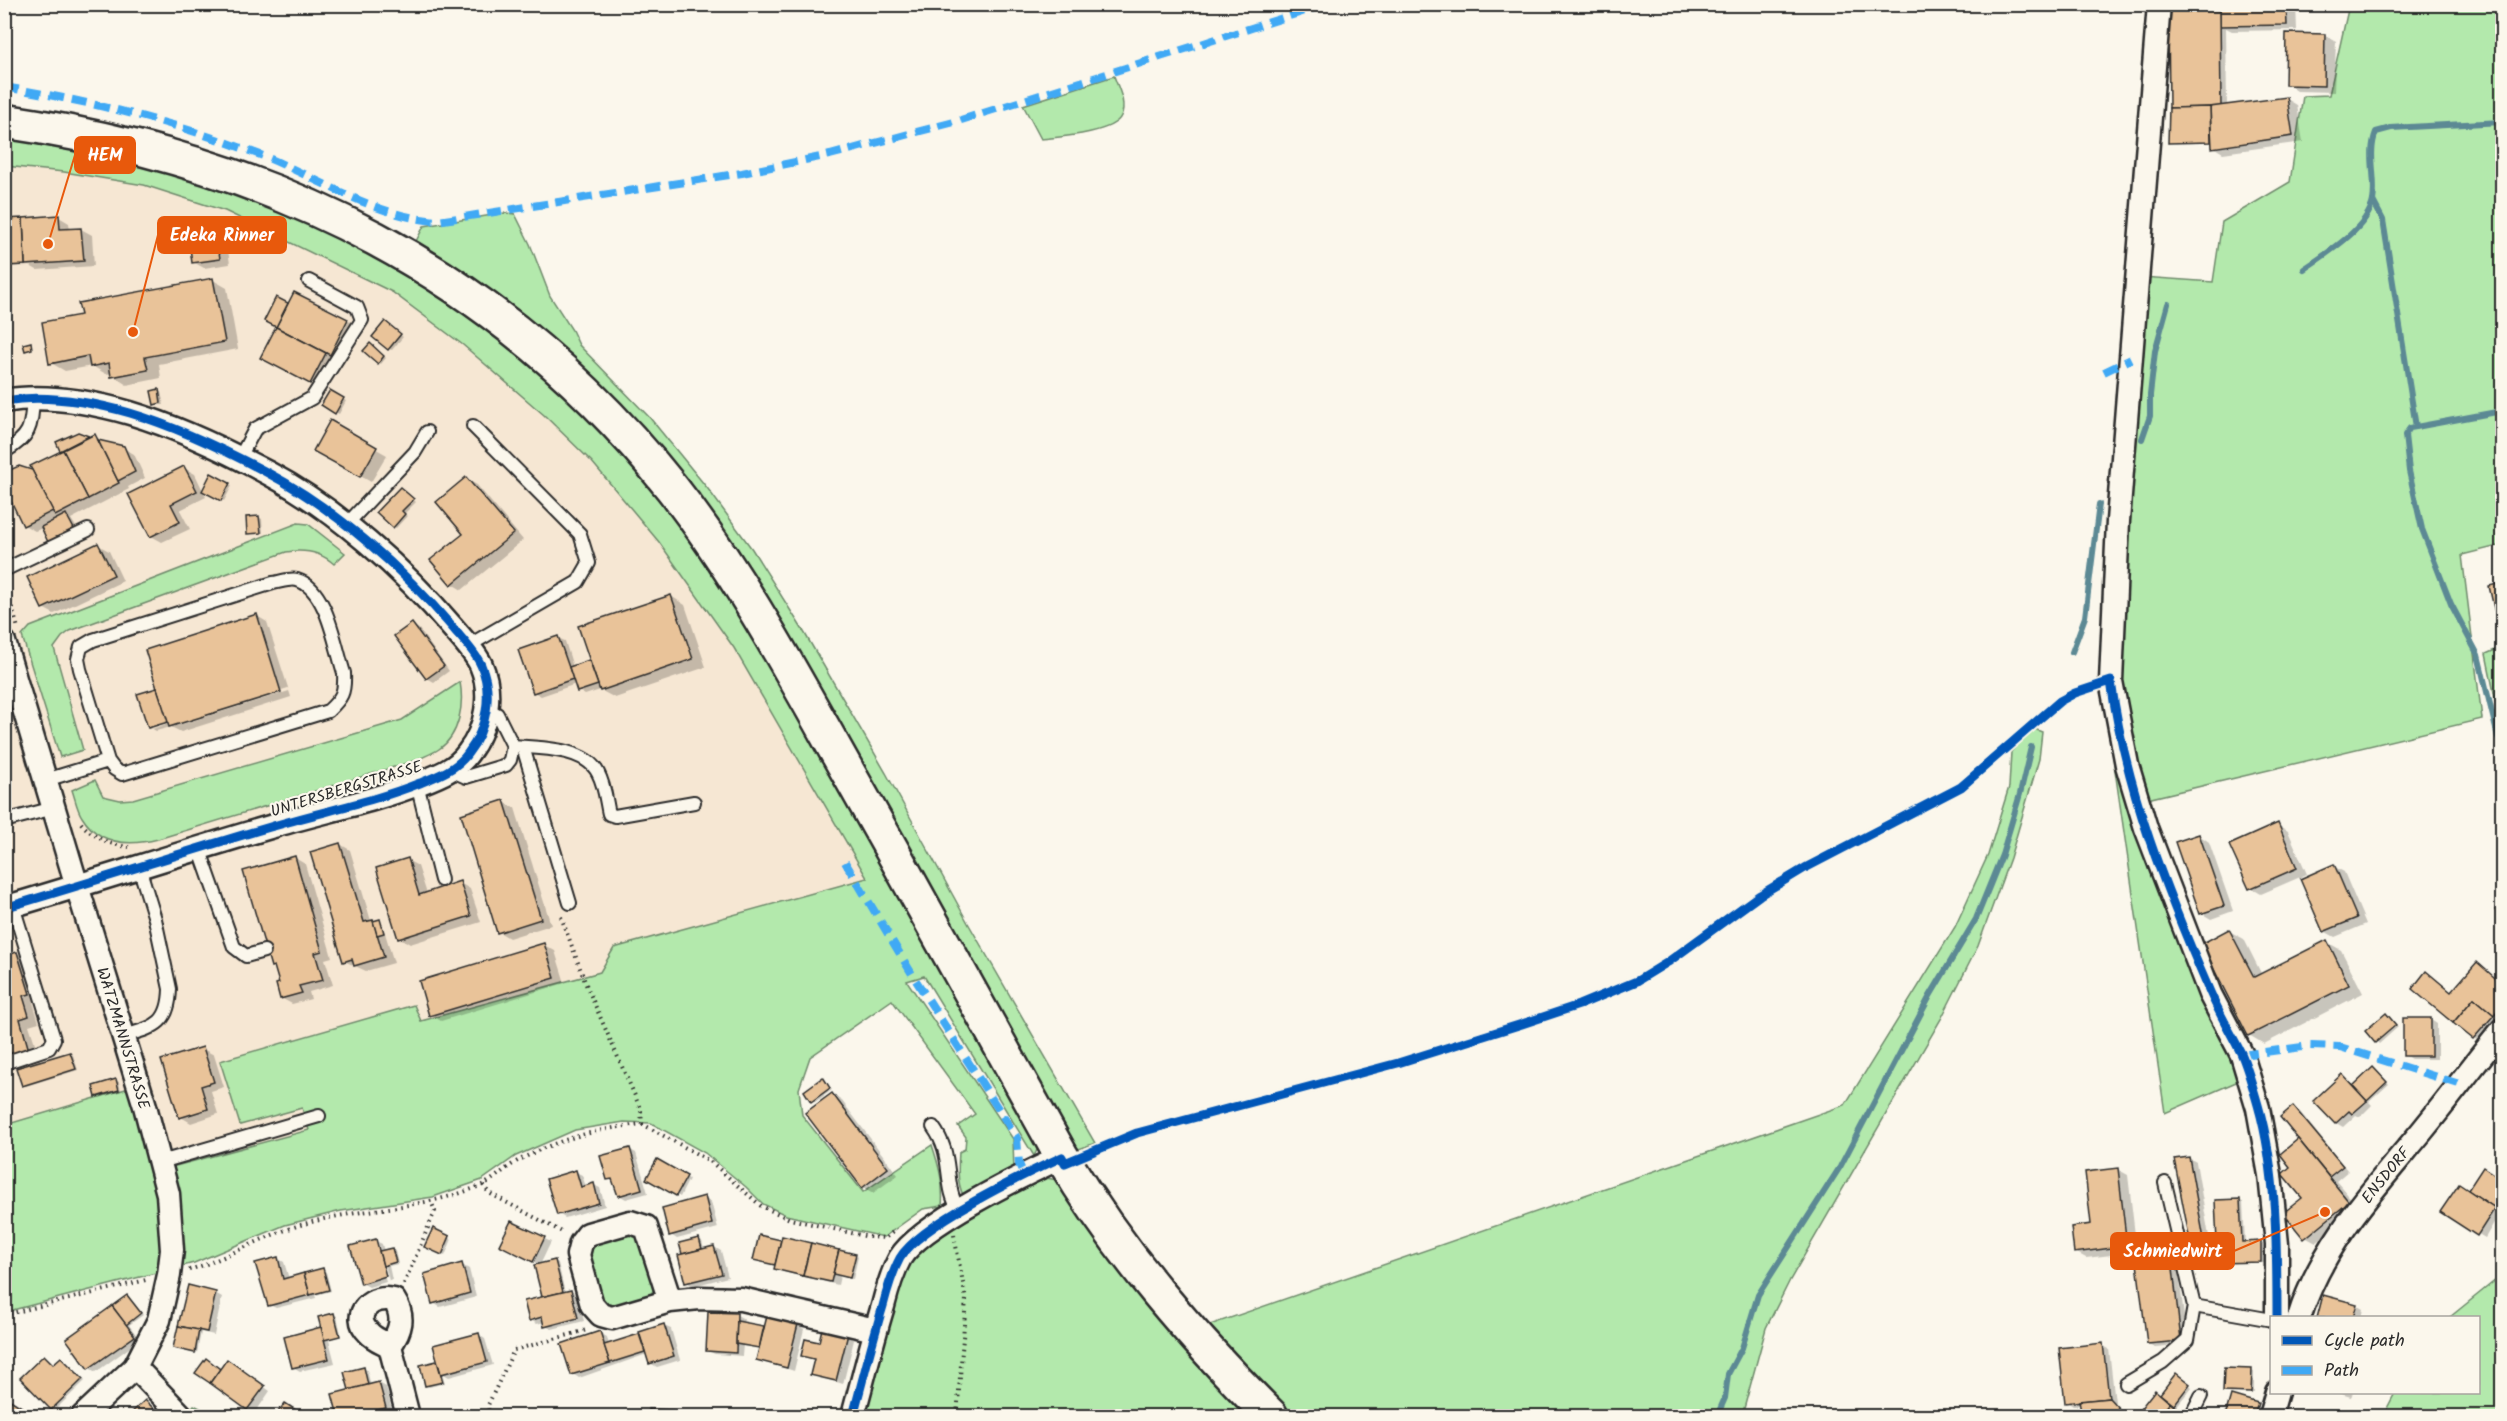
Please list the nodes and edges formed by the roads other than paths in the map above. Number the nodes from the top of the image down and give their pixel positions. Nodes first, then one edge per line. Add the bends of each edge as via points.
1 (2159, 4) edge
2 (4, 120) edge
3 (309, 281) dead end
4 (33, 399) junction
5 (4, 401) edge
6 (473, 426) dead end
7 (427, 432) dead end
8 (4, 452) edge
9 (239, 459) junction
10 (346, 525) junction
11 (88, 530) dead end
12 (4, 570) edge
13 (13, 641) edge
14 (468, 646) junction
15 (487, 709) junction
16 (518, 746) junction
17 (108, 760) junction
18 (450, 770) junction
19 (46, 780) junction
20 (417, 784) junction
21 (694, 802) dead end
22 (54, 808) junction
23 (4, 821) edge
24 (199, 849) junction
25 (135, 857) junction
26 (441, 880) dead end
27 (77, 886) junction
28 (570, 903) dead end
29 (9, 907) edge
30 (264, 951) dead end
31 (124, 1035) junction
32 (2498, 1043) edge
33 (4, 1063) edge
34 (319, 1116) dead end
35 (933, 1127) dead end
36 (1064, 1160) junction
37 (161, 1162) junction
38 (2164, 1183) dead end
39 (955, 1214) junction
40 (670, 1301) junction
41 (2194, 1306) junction
42 (2277, 1316) edge
43 (2299, 1316) edge
44 (2270, 1320) edge
45 (875, 1330) junction
46 (390, 1346) junction
47 (135, 1367) junction
48 (2126, 1384) dead end
49 (2276, 1394) edge
50 (2201, 1396) dead end
51 (82, 1416) edge
52 (182, 1416) edge
53 (408, 1416) edge
54 (853, 1416) edge
55 (1271, 1416) edge
56 (2191, 1416) edge
57 (2270, 1416) edge

1 - 42 street via 2118,521 2111,681 2127,765 2146,828 2210,994 2242,1055 2258,1108 2277,1244
2 - 36 main road via 86,134 189,160 323,211 398,251 477,303 556,364 595,402 673,489 731,574 834,747
3 - 9 lane via 357,307 362,320 312,398 255,429
4 - 5 street, UNTERSBERGSTRASSE
4 - 8 lane via 28,434
4 - 9 street, UNTERSBERGSTRASSE via 94,405 131,414
6 - 14 lane via 580,534 589,563 578,582
7 - 10 lane via 408,460
9 - 10 street, UNTERSBERGSTRASSE via 270,473
10 - 14 street, UNTERSBERGSTRASSE via 429,600
11 - 12 lane
13 - 19 street, WATZMANNSTRASSE
14 - 15 street, UNTERSBERGSTRASSE via 481,664 486,680
15 - 16 lane via 497,714
15 - 18 street, UNTERSBERGSTRASSE via 480,734 468,754
16 - 18 lane via 506,765 466,777
16 - 21 lane via 555,749 587,760 602,783 609,814 615,816
16 - 28 lane
17 - 17 lane via 122,774 328,711 340,700 344,673 320,598 310,586 295,579 273,583 81,647 80,669
17 - 19 lane
18 - 20 street, UNTERSBERGSTRASSE
19 - 22 street, WATZMANNSTRASSE
20 - 24 street, UNTERSBERGSTRASSE
20 - 26 lane
22 - 23 lane
22 - 27 street, WATZMANNSTRASSE
24 - 25 street, UNTERSBERGSTRASSE
24 - 30 lane via 234,947 246,956
25 - 27 street, UNTERSBERGSTRASSE
25 - 31 lane via 155,919 170,998 163,1019 154,1027
27 - 29 street, UNTERSBERGSTRASSE
27 - 31 street, WATZMANNSTRASSE
29 - 33 lane via 54,1040 49,1048
31 - 37 street, WATZMANNSTRASSE
32 - 43 street, ENSDORF via 2382,1176 2334,1242 2314,1277
34 - 37 lane
35 - 39 lane via 948,1156
36 - 39 street via 1023,1175
36 - 55 main road via 1131,1260 1174,1314
37 - 47 street, WATZMANNSTRASSE via 170,1217 169,1275 159,1320
38 - 41 lane
39 - 45 street via 917,1239 900,1259
40 - 40 street via 645,1227 630,1222 620,1224 588,1234 581,1243 578,1255 592,1305 601,1315 612,1318
40 - 45 street via 741,1299
41 - 44 lane
41 - 48 lane via 2188,1340 2163,1362
45 - 54 street
46 - 46 street via 402,1322 400,1310 394,1300 379,1299 367,1304 363,1314 367,1332
46 - 53 street
47 - 51 street, WATZMANNSTRASSE
47 - 52 street
49 - 57 street
50 - 56 lane

